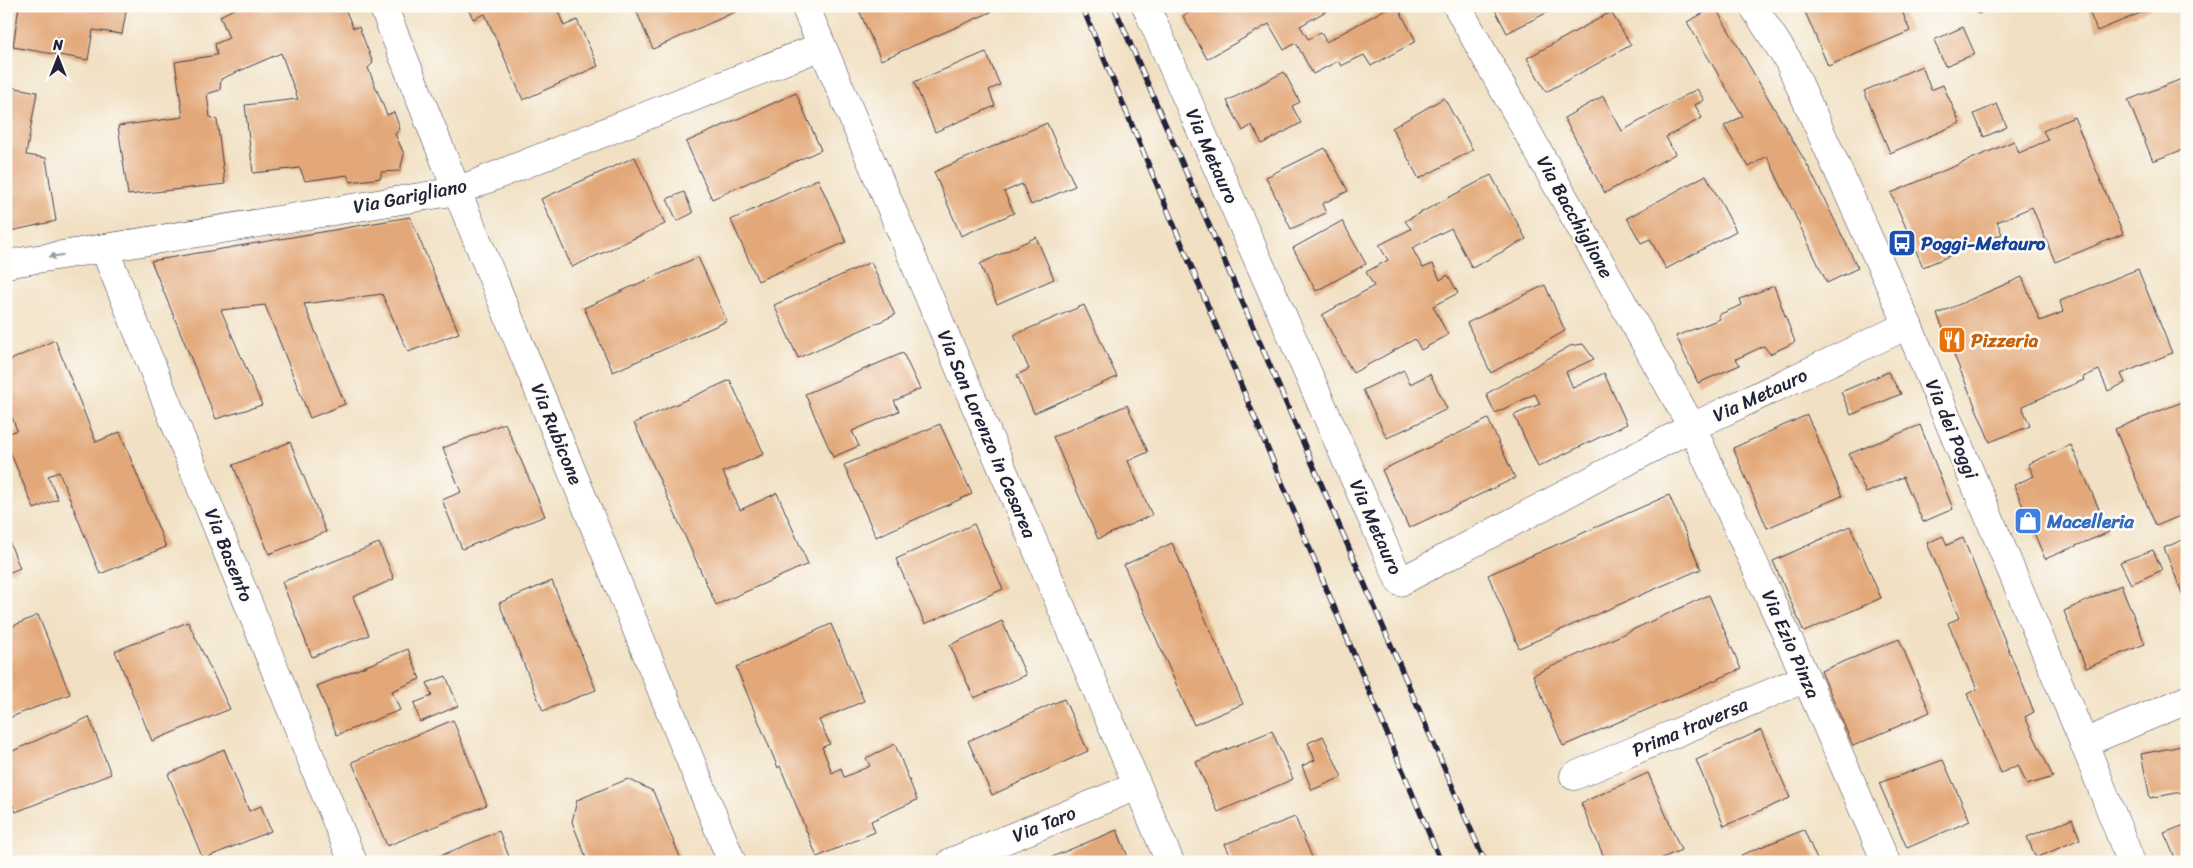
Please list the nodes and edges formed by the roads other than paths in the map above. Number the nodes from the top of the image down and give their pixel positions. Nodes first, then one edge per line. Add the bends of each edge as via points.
1 (384, 6) edge
2 (805, 6) edge
3 (1146, 6) edge
4 (1457, 6) edge
5 (1753, 6) edge
6 (822, 46) junction
7 (457, 191) junction
8 (104, 248) junction
9 (6, 264) edge
10 (1908, 325) junction
11 (1692, 427) junction
12 (1806, 678) junction
13 (2187, 700) edge
14 (2084, 742) junction
15 (1574, 776) dead end
16 (1137, 786) junction
17 (353, 862) edge
18 (732, 862) edge
19 (951, 862) edge
20 (1170, 862) edge
21 (1886, 862) edge
22 (2132, 862) edge

1 - 7 street, Via Rubicone
2 - 6 street, Via San Lorenzo in Cesarea
3 - 11 street, Via Metauro via 1400,582
4 - 11 street, Via Bacchiglione
5 - 10 street, Via dei Poggi via 1789,62
6 - 7 street, Via Garigliano
6 - 16 street, Via San Lorenzo in Cesarea
7 - 8 street, Via Garigliano
7 - 18 street, Via Rubicone
8 -> 9 street, Via Garigliano
8 - 17 street, Via Basento
10 - 11 street, Via Metauro
10 - 14 street, Via dei Poggi
11 - 12 street, Via Ezio Pinza
12 - 15 street, Prima traversa
12 - 21 street, Via Ezio Pinza
13 - 14 street
14 - 22 street, Via dei Poggi
16 - 19 street, Via Taro
16 - 20 street, Via San Lorenzo in Cesarea

